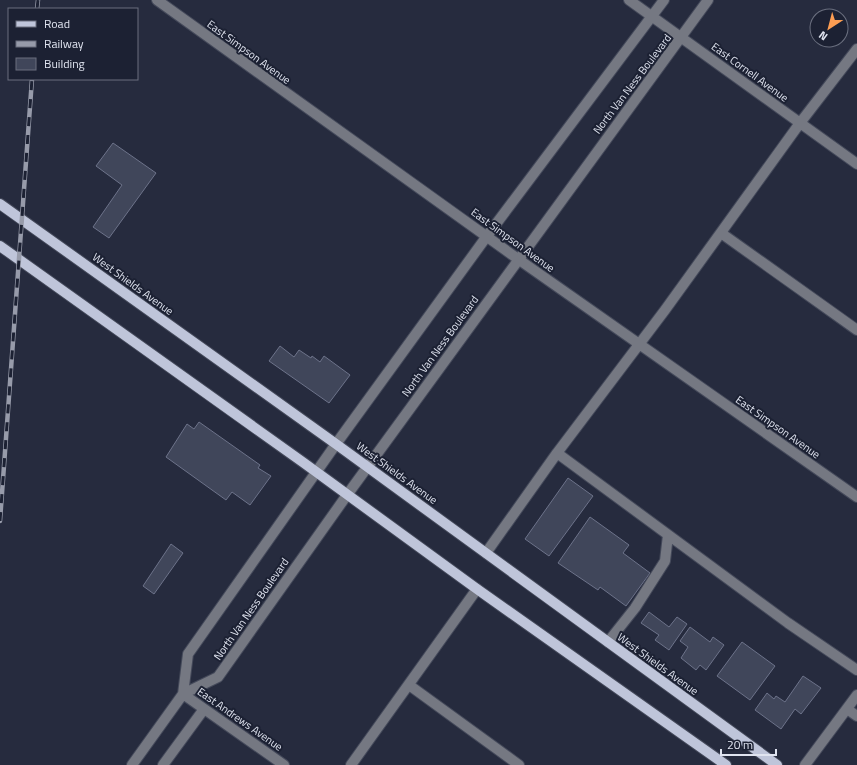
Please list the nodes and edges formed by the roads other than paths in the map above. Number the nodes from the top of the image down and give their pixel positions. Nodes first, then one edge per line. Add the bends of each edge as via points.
1 (157, 0) edge
2 (629, 0) edge
3 (664, 0) edge
4 (708, 0) edge
5 (652, 16) junction
6 (681, 37) junction
7 (857, 48) edge
8 (800, 123) junction
9 (857, 164) edge
10 (0, 204) edge
11 (721, 233) junction
12 (487, 236) junction
13 (0, 246) edge
14 (518, 259) junction
15 (857, 330) edge
16 (639, 344) junction
17 (336, 444) junction
18 (557, 453) junction
19 (368, 467) junction
20 (316, 472) junction
21 (347, 495) junction
22 (857, 497) edge
23 (668, 535) junction
24 (486, 553) junction
25 (477, 589) junction
26 (608, 642) junction
27 (857, 670) edge
28 (409, 685) junction
29 (183, 694) junction
30 (857, 695) edge
31 (204, 709) junction
32 (847, 709) junction
33 (857, 716) edge
34 (132, 765) edge
35 (163, 765) edge
36 (284, 765) edge
37 (352, 765) edge
38 (519, 765) edge
39 (726, 765) edge
40 (777, 765) edge
41 (805, 765) edge

1 - 12 street, East Simpson Avenue
2 - 5 street, East Cornell Avenue
3 - 5 street, North Van Ness Boulevard
4 - 6 street, North Van Ness Boulevard
5 - 6 street, East Cornell Avenue
5 - 12 street, North Van Ness Boulevard
6 - 8 street, East Cornell Avenue
6 - 14 street, North Van Ness Boulevard
7 - 8 street
8 - 9 street, East Cornell Avenue
8 - 11 street
10 - 17 main road, West Shields Avenue
11 - 15 street
11 - 16 street
12 - 14 street, East Simpson Avenue
12 - 17 street, North Van Ness Boulevard
13 - 20 main road
14 - 16 street, East Simpson Avenue
14 - 19 street, North Van Ness Boulevard
16 - 18 street
16 - 22 street, East Simpson Avenue
17 - 19 main road, West Shields Avenue
17 - 20 street, North Van Ness Boulevard
18 - 23 street
18 - 24 street
19 - 21 street, North Van Ness Boulevard
19 - 24 main road, West Shields Avenue
20 - 21 main road
20 - 29 street, North Van Ness Boulevard via 188,654
21 - 25 main road
21 - 29 street, North Van Ness Boulevard via 218,677
23 - 26 street via 665,561 635,608
23 - 27 street
24 - 26 main road, West Shields Avenue
25 - 28 street
25 - 39 main road
26 - 40 main road, West Shields Avenue
28 - 37 street
28 - 38 street
29 - 31 street, East Andrews Avenue
29 - 34 street, North Van Ness Boulevard
30 - 32 street
31 - 35 street
31 - 36 street, East Andrews Avenue
32 - 33 street
32 - 41 street

